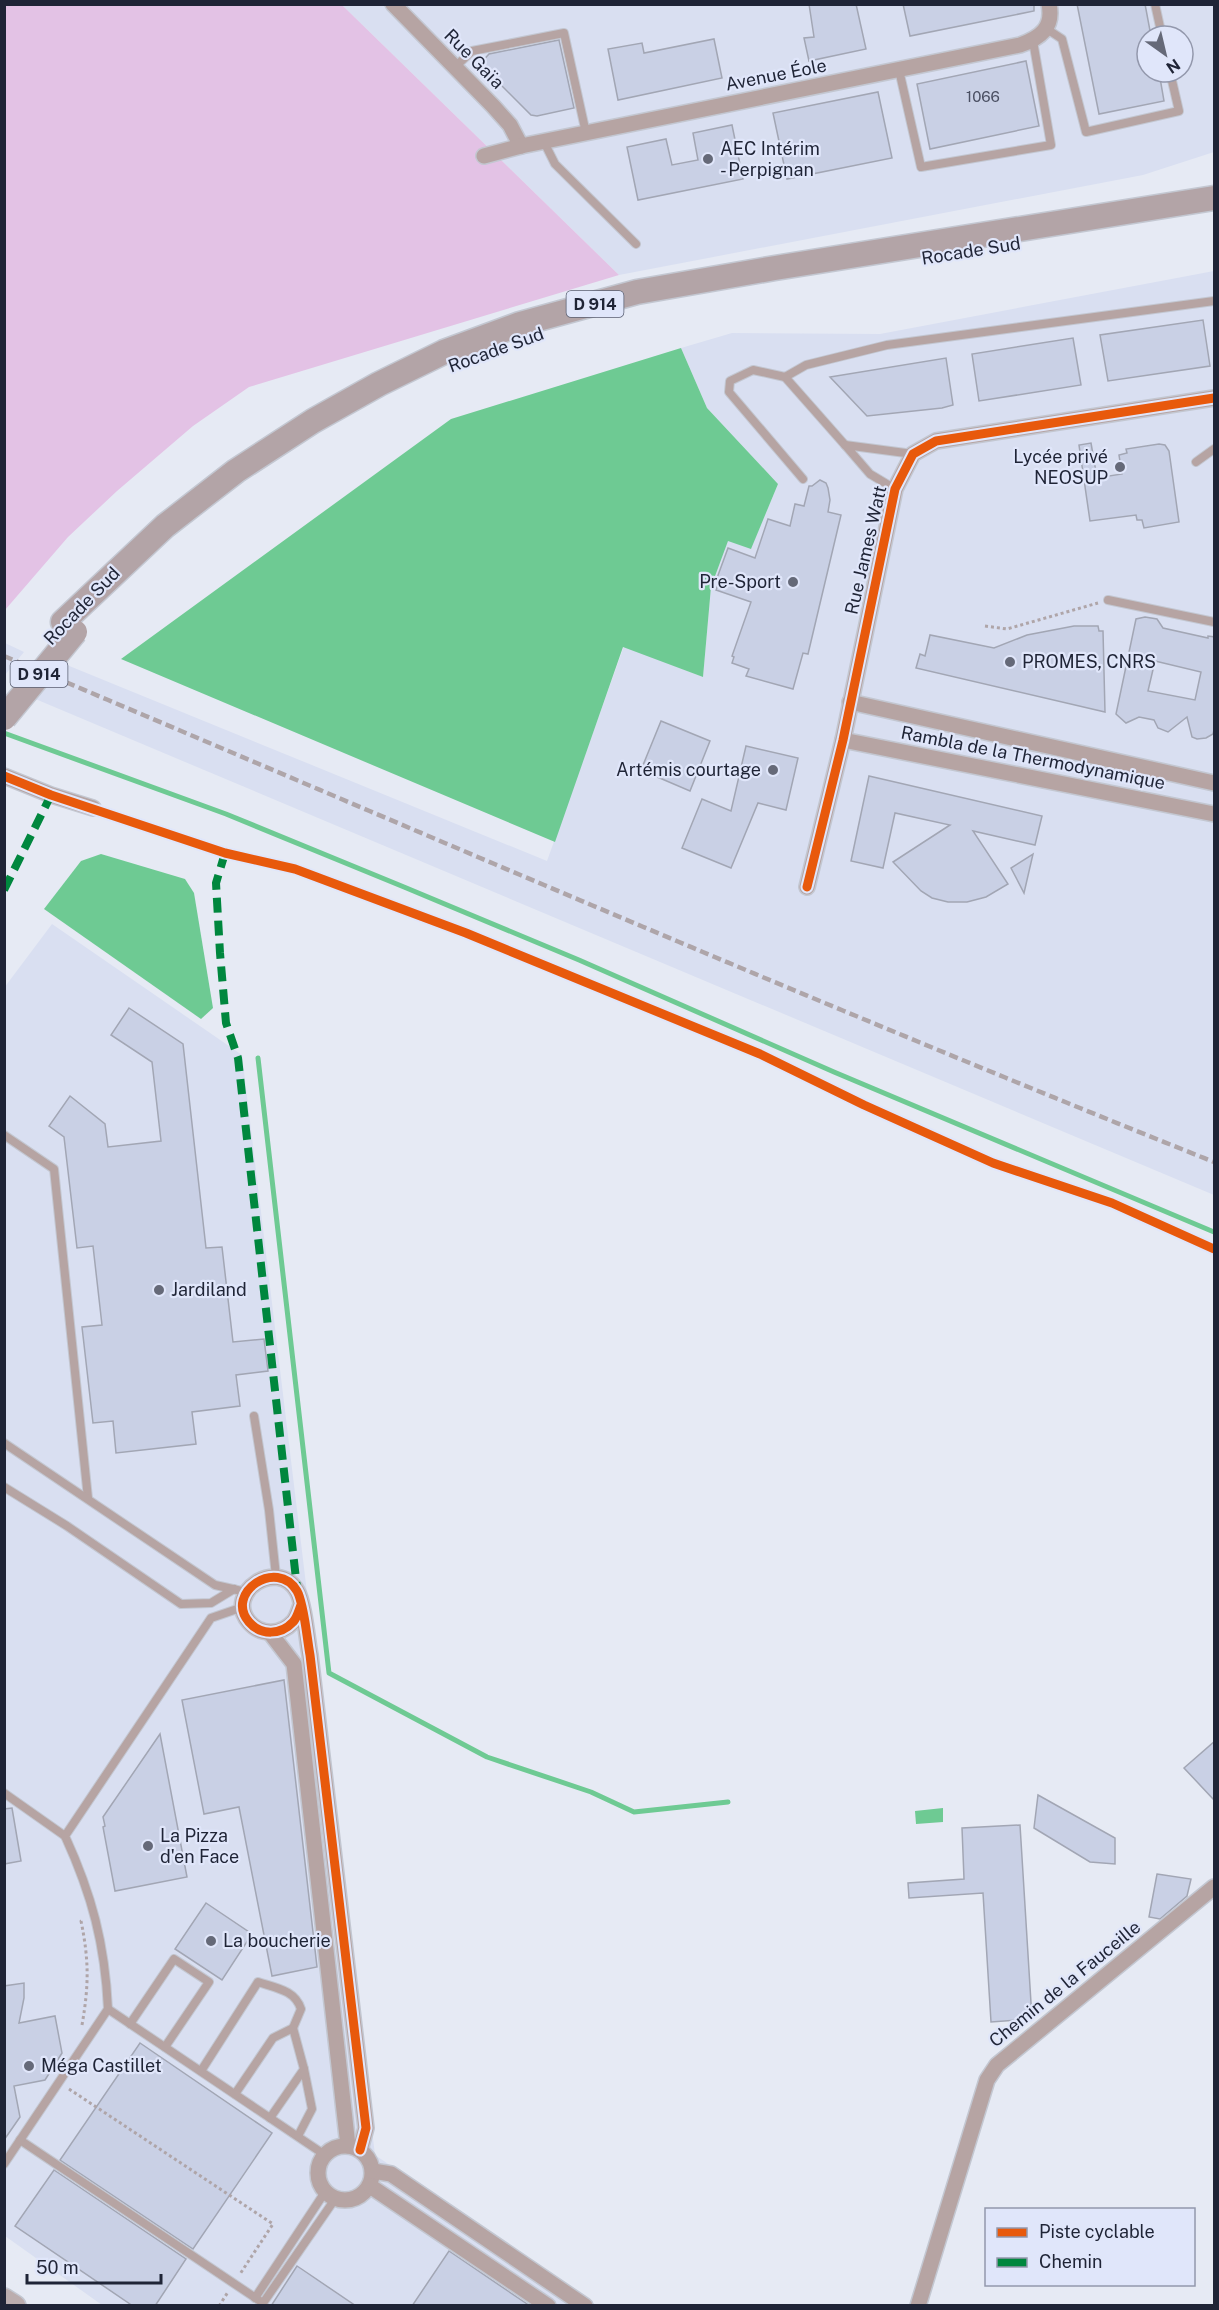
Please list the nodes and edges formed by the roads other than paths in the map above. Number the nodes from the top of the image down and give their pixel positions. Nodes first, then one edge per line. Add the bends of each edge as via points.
1 (393, 4) edge
2 (1049, 4) edge
3 (1155, 4) edge
4 (1159, 24) edge
5 (1047, 29) junction
6 (1033, 41) junction
7 (455, 67) junction
8 (899, 70) junction
9 (1173, 84) edge
10 (586, 133) junction
11 (544, 142) junction
12 (521, 146) junction
13 (484, 156) dead end
14 (1215, 198) edge
15 (1215, 213) edge
16 (636, 244) dead end
17 (1215, 301) edge
18 (785, 377) junction
19 (1215, 398) edge
20 (845, 446) junction
21 (1215, 449) edge
22 (913, 454) junction
23 (1196, 462) dead end
24 (803, 478) dead end
25 (895, 489) junction
26 (1108, 600) road end
27 (1215, 622) edge
28 (69, 627) junction
29 (4, 692) edge
30 (850, 702) junction
31 (4, 718) edge
32 (843, 740) junction
33 (4, 776) edge
34 (1215, 783) edge
35 (93, 807) dead end
36 (1215, 814) edge
37 (807, 887) dead end
38 (4, 1135) edge
39 (254, 1416) dead end
40 (4, 1443) edge
41 (4, 1487) edge
42 (88, 1498) junction
43 (276, 1576) junction
44 (241, 1596) junction
45 (301, 1605) junction
46 (271, 1634) junction
47 (4, 1793) edge
48 (65, 1836) junction
49 (1215, 1887) edge
50 (108, 2009) junction
51 (130, 2024) junction
52 (293, 2028) junction
53 (165, 2047) junction
54 (304, 2069) junction
55 (201, 2071) junction
56 (235, 2094) junction
57 (270, 2118) junction
58 (298, 2136) junction
59 (20, 2140) junction
60 (354, 2148) junction
61 (325, 2155) junction
62 (4, 2164) edge
63 (373, 2171) junction
64 (370, 2186) junction
65 (330, 2195) junction
66 (255, 2298) junction
67 (4, 2299) edge
68 (262, 2304) edge
69 (15, 2306) edge
70 (548, 2306) edge
71 (585, 2306) edge
72 (918, 2306) edge

1 - 7 street, Rue Gaïa
2 - 5 street
3 - 4 lane
5 - 6 street, Avenue Éole
5 - 9 lane via 1062,39 1086,132 1179,111
6 - 8 street, Avenue Éole
6 - 8 lane via 1051,145 921,167
7 - 10 lane via 472,51 564,33
7 - 12 street, Rue Gaïa via 510,125
8 - 10 street, Avenue Éole
10 - 11 street, Avenue Éole
11 - 12 street, Avenue Éole
11 - 16 lane via 555,164
12 - 13 street, Avenue Éole
14 - 28 main road, Rocade Sud / D 914 via 660,288 520,324 444,352 314,421 236,471 165,526
15 - 28 main road, Rocade Sud / D 914 via 778,280 637,306 523,338 386,395 243,481 172,535
17 - 18 lane via 887,345 806,365
18 - 20 lane
18 - 24 lane via 753,370 730,381 729,392
19 - 22 street via 936,441
20 - 22 lane
20 - 25 lane via 870,474
21 - 23 lane
22 - 25 street, Rue James Watt
25 - 30 street, Rue James Watt
26 - 27 lane
28 - 29 main road, Rocade Sud / D 914
28 - 31 main road, Rocade Sud / D 914, bridge
30 - 32 street, Rue James Watt
30 - 34 street, Rambla de la Thermodynamique
32 - 36 street, Rambla de la Thermodynamique
32 - 37 street, Rue James Watt
33 - 35 street
38 - 42 lane via 54,1169
39 - 43 lane
40 - 42 lane
41 - 44 lane via 181,1604
42 - 44 lane via 215,1584
43 - 44 street via 258,1579
43 - 45 street via 297,1591
44 - 46 street via 247,1620 256,1629
44 - 48 lane via 211,1618
45 - 46 street via 294,1621
45 - 60 street via 366,2128
46 - 60 street via 294,1664
47 - 48 lane
48 - 50 lane via 97,1918
49 - 72 street, Chemin de la Fauceille via 997,2065 987,2080
50 - 51 lane
50 - 59 lane
51 - 53 lane
51 - 53 lane via 174,1959 209,1982
52 - 54 lane
52 - 55 lane via 301,2009 298,1999 287,1991 258,1982
52 - 56 lane via 273,2038
53 - 55 lane
54 - 57 lane
54 - 58 lane via 312,2109
55 - 56 lane
56 - 57 lane
57 - 58 lane
58 - 61 lane
59 - 62 lane
59 - 66 lane
60 - 61 street via 336,2148
60 - 63 street via 369,2159
61 - 65 street via 318,2173 320,2183
63 - 64 street
63 - 71 street via 391,2174
64 - 65 street via 361,2196 348,2201
64 - 70 street
65 - 66 lane
65 - 68 lane
66 - 68 lane
67 - 69 main road

